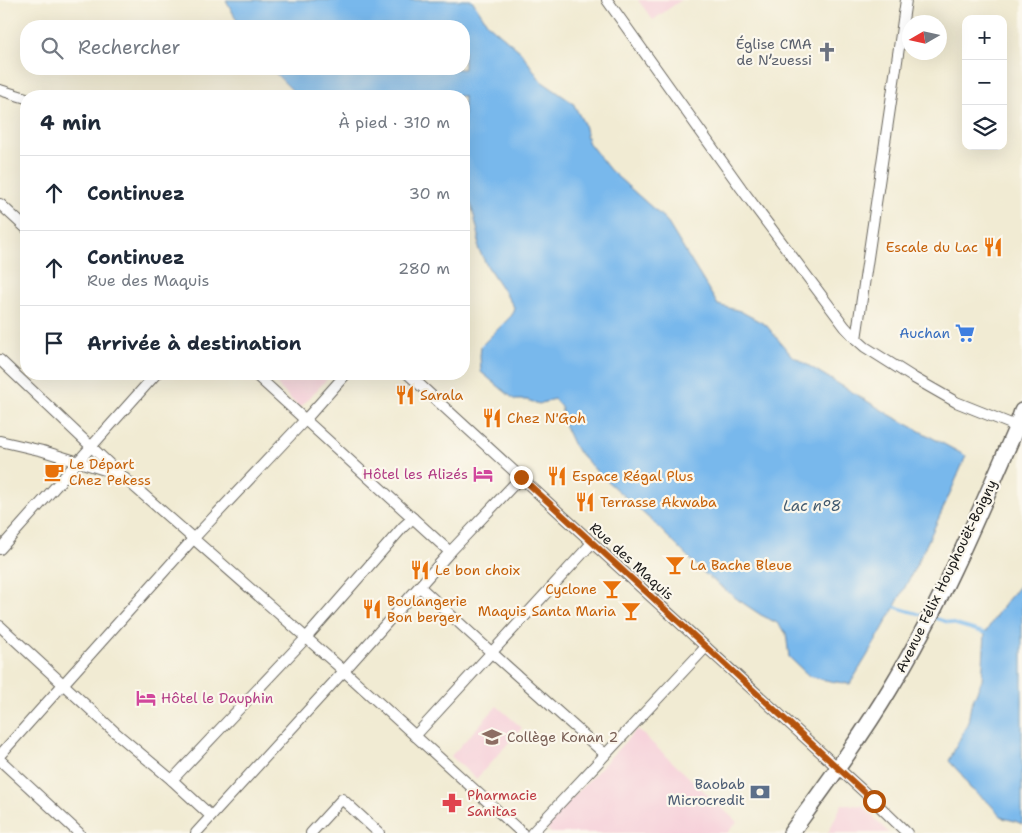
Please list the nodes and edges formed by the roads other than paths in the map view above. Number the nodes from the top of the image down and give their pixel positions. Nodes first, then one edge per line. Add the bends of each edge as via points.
1 (607, 0) edge
2 (906, 0) edge
3 (0, 90) edge
4 (20, 96) edge
5 (2, 210) edge
6 (20, 224) edge
7 (856, 339) junction
8 (0, 360) edge
9 (20, 379) edge
10 (21, 380) edge
11 (151, 380) edge
12 (262, 380) edge
13 (341, 380) edge
14 (415, 380) edge
15 (1022, 411) edge
16 (305, 420) junction
17 (1020, 427) edge
18 (0, 441) edge
19 (91, 445) junction
20 (78, 461) junction
21 (122, 476) junction
22 (521, 477) junction
23 (413, 518) junction
24 (194, 538) junction
25 (592, 543) junction
26 (0, 549) edge
27 (450, 552) junction
28 (420, 587) junction
29 (0, 626) edge
30 (306, 638) junction
31 (706, 647) junction
32 (491, 652) junction
33 (344, 671) junction
34 (64, 685) junction
35 (415, 736) junction
36 (605, 754) junction
37 (0, 755) edge
38 (0, 760) edge
39 (838, 768) junction
40 (172, 780) junction
41 (211, 816) junction
42 (79, 833) edge
43 (196, 833) edge
44 (311, 833) edge
45 (379, 833) edge
46 (522, 833) edge
47 (532, 833) edge
48 (791, 833) edge
49 (908, 833) edge

1 - 7 street via 741,188
2 - 7 street
3 - 4 street
5 - 6 street
7 - 17 street via 956,402
8 - 9 street
10 - 19 street
11 - 19 street
12 - 16 street
13 - 16 street
14 - 22 street, Rue des Maquis
15 - 17 highway, Avenue Félix Houphouët-Boigny
16 - 23 street
16 - 24 street
17 - 39 highway, Avenue Félix Houphouët-Boigny via 914,648
18 - 20 street
19 - 20 street
19 - 21 street
20 - 21 street
20 - 26 street
21 - 24 street
22 - 25 street, Rue des Maquis
22 - 27 street
23 - 27 street
23 - 30 street
24 - 30 street
24 - 34 street
25 - 31 street, Rue des Maquis
25 - 32 street
27 - 28 street
28 - 32 street
28 - 33 street
29 - 34 street
30 - 33 street
30 - 40 street
31 - 36 street
31 - 39 street, Rue des Maquis
32 - 35 street
32 - 36 street
33 - 35 street
33 - 41 street
34 - 37 street
34 - 40 street
35 - 46 street
36 - 47 street
38 - 42 street
39 - 48 highway, Avenue Félix Houphouët-Boigny
39 - 49 street, Rue des Maquis
40 - 41 street
41 - 43 street
44 - 45 street via 342,799

